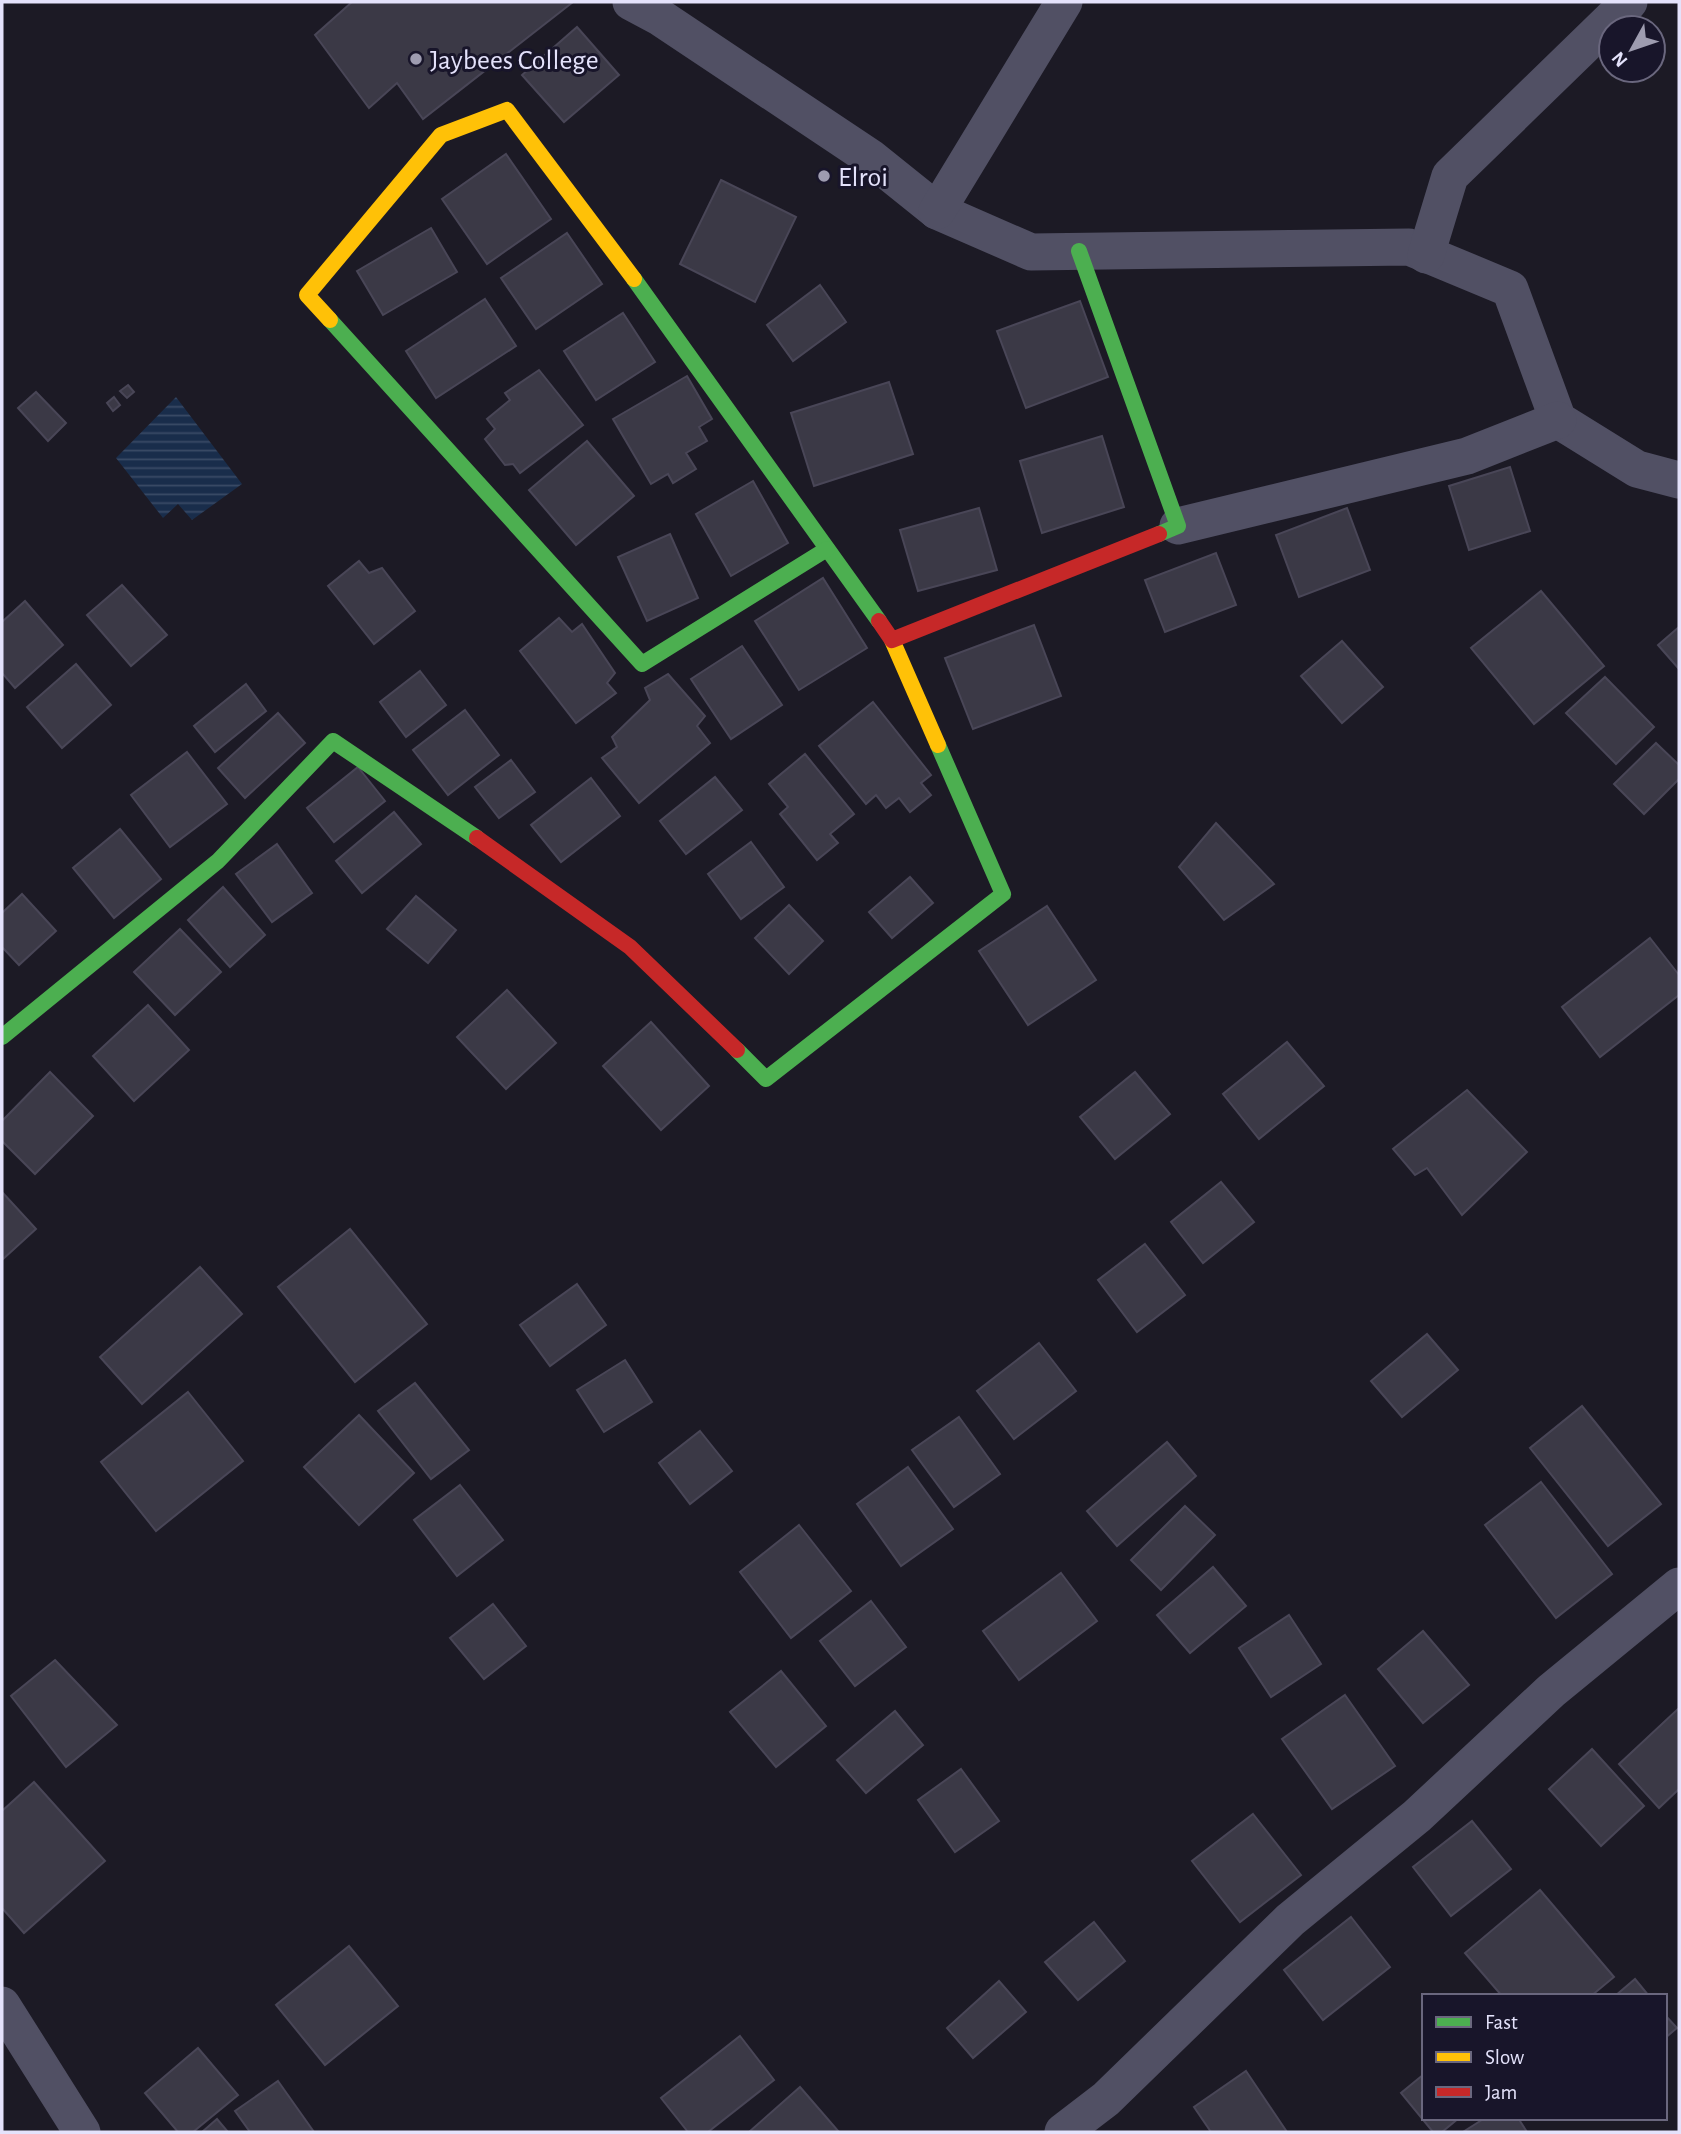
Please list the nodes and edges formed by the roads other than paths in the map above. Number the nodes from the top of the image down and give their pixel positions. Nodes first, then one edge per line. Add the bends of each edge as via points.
1 (631, 2) edge
2 (1064, 2) edge
3 (1629, 2) edge
4 (937, 211) junction
5 (1079, 251) junction
6 (1426, 255) junction
7 (1558, 420) junction
8 (1679, 480) edge
9 (1178, 526) junction
10 (827, 549) junction
11 (892, 640) junction
12 (2, 1037) edge
13 (1679, 1586) edge
14 (2, 2005) edge
15 (82, 2132) edge
16 (1063, 2132) edge

1 - 4 street via 871,159
2 - 4 street
3 - 6 street via 1450,176
4 - 5 street via 1031,252
5 - 6 street via 1409,247
5 - 9 street
6 - 7 street via 1510,289
7 - 8 street via 1637,469
7 - 9 street via 1467,456
9 - 11 street
10 - 10 street via 583,207 507,110 441,135 307,295 642,664
10 - 11 street
11 - 12 street via 1003,894 766,1079 630,947 425,800 332,741 218,861
13 - 16 street via 1551,1691 1417,1816 1290,1920 1106,2099
14 - 15 street

